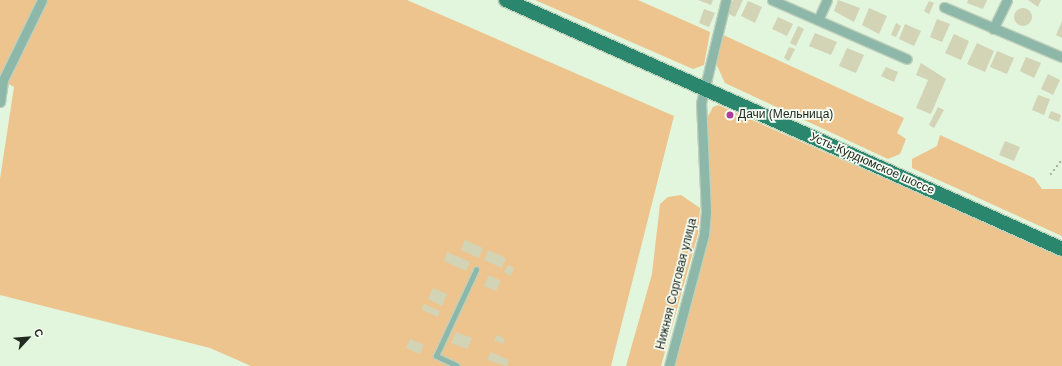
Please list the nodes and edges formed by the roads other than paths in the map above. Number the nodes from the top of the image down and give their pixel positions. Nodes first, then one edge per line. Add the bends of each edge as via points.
1 (42, 0) edge
2 (506, 0) edge
3 (726, 0) edge
4 (772, 0) edge
5 (827, 0) edge
6 (1007, 0) edge
7 (944, 7) dead end
8 (818, 20) junction
9 (993, 29) junction
10 (1062, 57) edge
11 (907, 59) dead end
12 (704, 89) junction
13 (0, 102) edge
14 (1062, 249) edge
15 (476, 270) dead end
16 (457, 366) edge
17 (669, 366) edge

1 - 13 street via 3,80
2 - 12 main road, Усть-Курдюмское шоссе
3 - 12 street, Нижняя Сорговая улица
4 - 8 street
5 - 8 street
6 - 9 street
7 - 9 street
8 - 11 street
9 - 10 street
12 - 14 main road, Усть-Курдюмское шоссе
12 - 17 street, Нижняя Сорговая улица via 704,234
15 - 16 lane via 436,356

